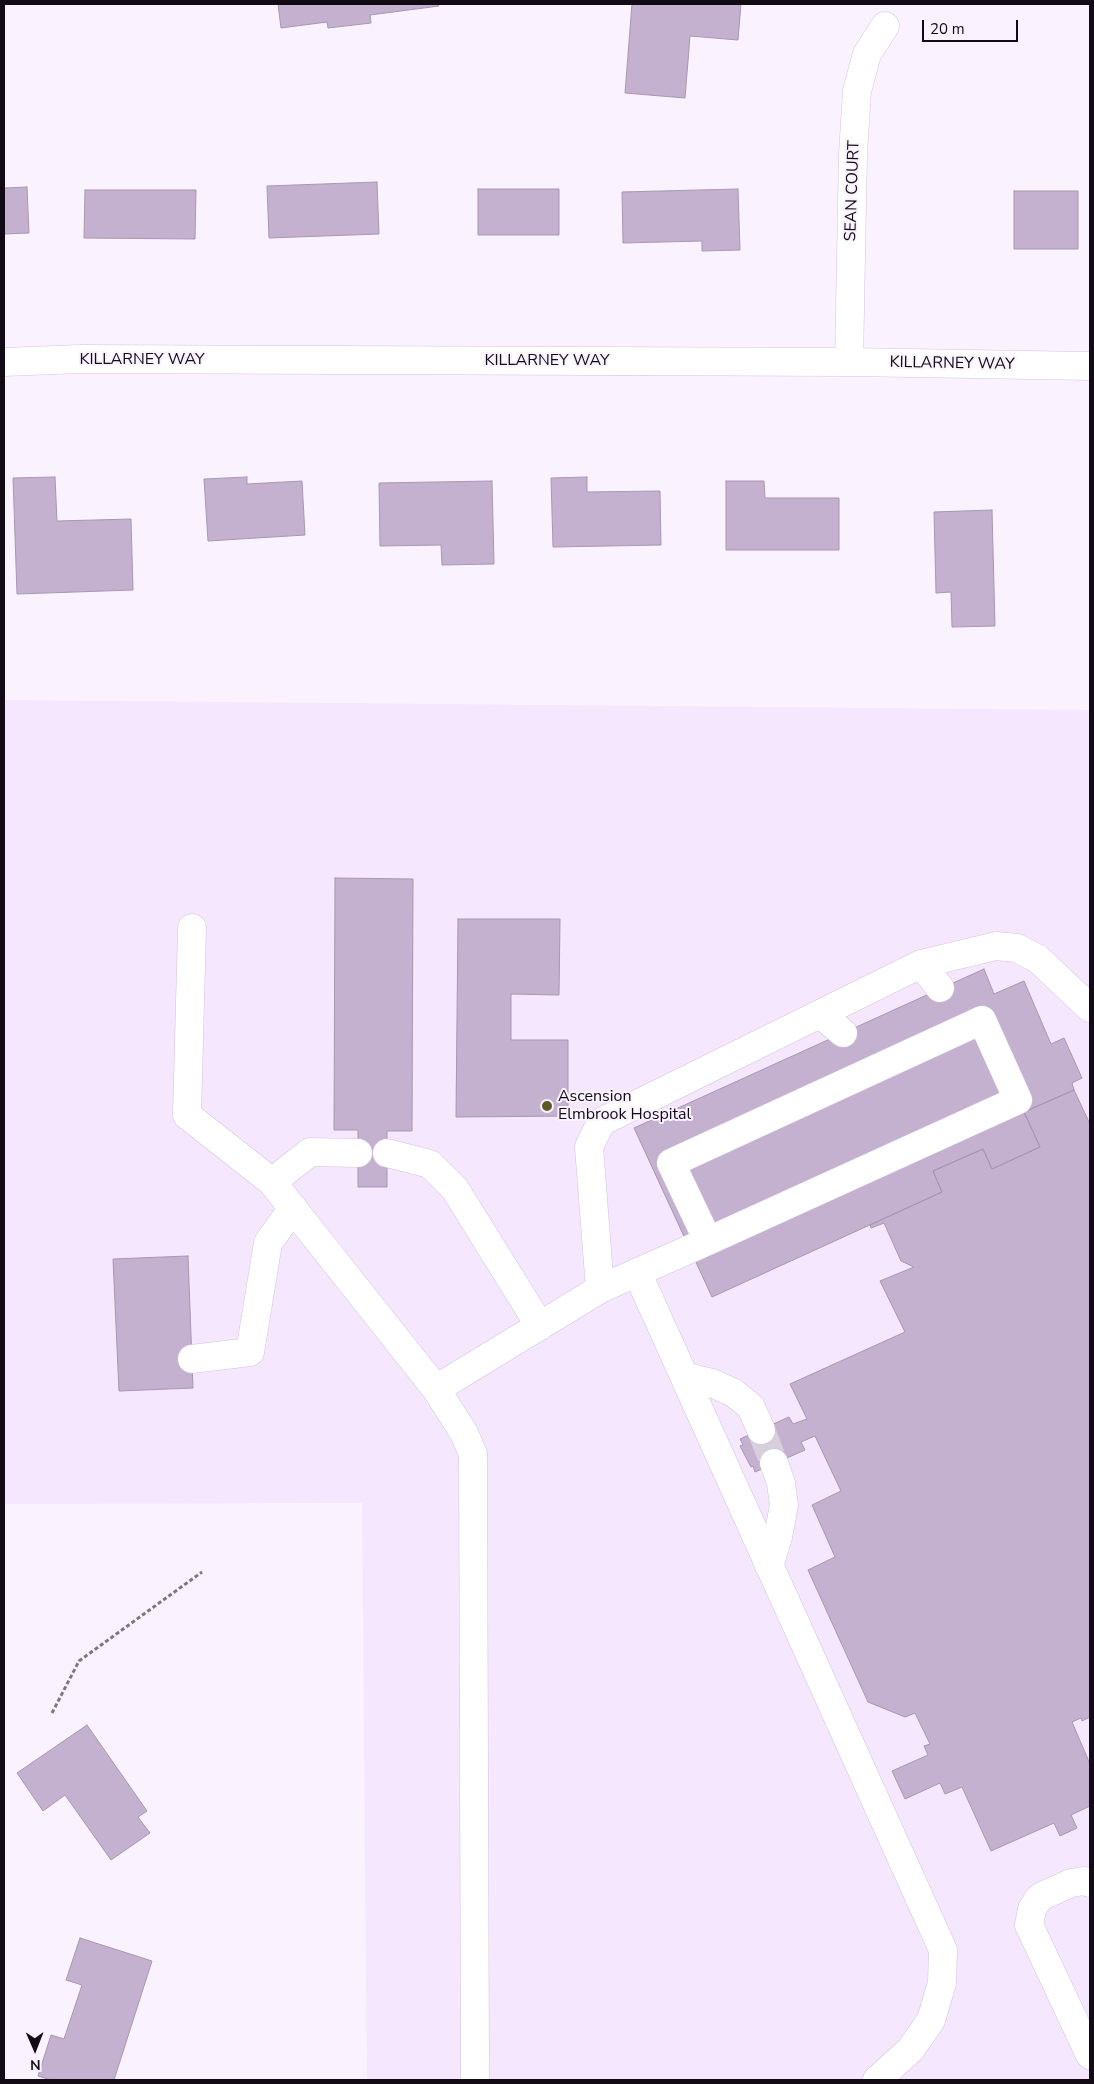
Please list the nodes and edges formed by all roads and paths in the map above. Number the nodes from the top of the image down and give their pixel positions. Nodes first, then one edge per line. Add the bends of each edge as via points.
1 (885, 26) dead end
2 (4, 362) edge
3 (849, 362) junction
4 (1090, 366) edge
5 (192, 928) dead end
6 (921, 964) junction
7 (940, 988) dead end
8 (1090, 1008) edge
9 (820, 1014) junction
10 (843, 1033) dead end
11 (358, 1153) dead end
12 (387, 1154) dead end
13 (272, 1182) junction
14 (292, 1208) junction
15 (708, 1241) junction
16 (637, 1272) junction
17 (600, 1289) junction
18 (540, 1326) junction
19 (192, 1359) dead end
20 (684, 1376) junction
21 (436, 1388) junction
22 (761, 1430) tunnel mouth
23 (774, 1463) tunnel mouth
24 (769, 1566) junction
25 (202, 1572) dead end
26 (52, 1713) dead end
27 (1090, 1883) edge
28 (1090, 2055) edge
29 (475, 2080) edge
30 (877, 2080) edge

1 - 3 street, SEAN COURT via 867,54 857,91
2 - 3 street, KILLARNEY WAY via 80,359
3 - 4 street, KILLARNEY WAY
5 - 13 street via 187,1115
6 - 7 street
6 - 8 street via 996,946 1018,948 1038,959
6 - 9 street
9 - 10 street
9 - 17 street via 601,1122 588,1147
11 - 13 street via 310,1152
12 - 18 street via 430,1164 455,1188
13 - 14 street
14 - 19 street via 268,1243 250,1352
14 - 21 street
15 - 15 street via 1018,1100 982,1020 671,1164
15 - 16 street
16 - 17 street
16 - 20 street
17 - 18 street
18 - 21 street
20 - 22 street via 712,1383 734,1394 751,1407
20 - 24 street
21 - 29 street via 464,1433 472,1454
23 - 24 street via 784,1505
24 - 30 street via 943,1950 942,1983 931,2020 912,2050
25 - 26 path via 78,1661
27 - 28 street via 1071,1883 1040,1897 1032,1909 1030,1925

